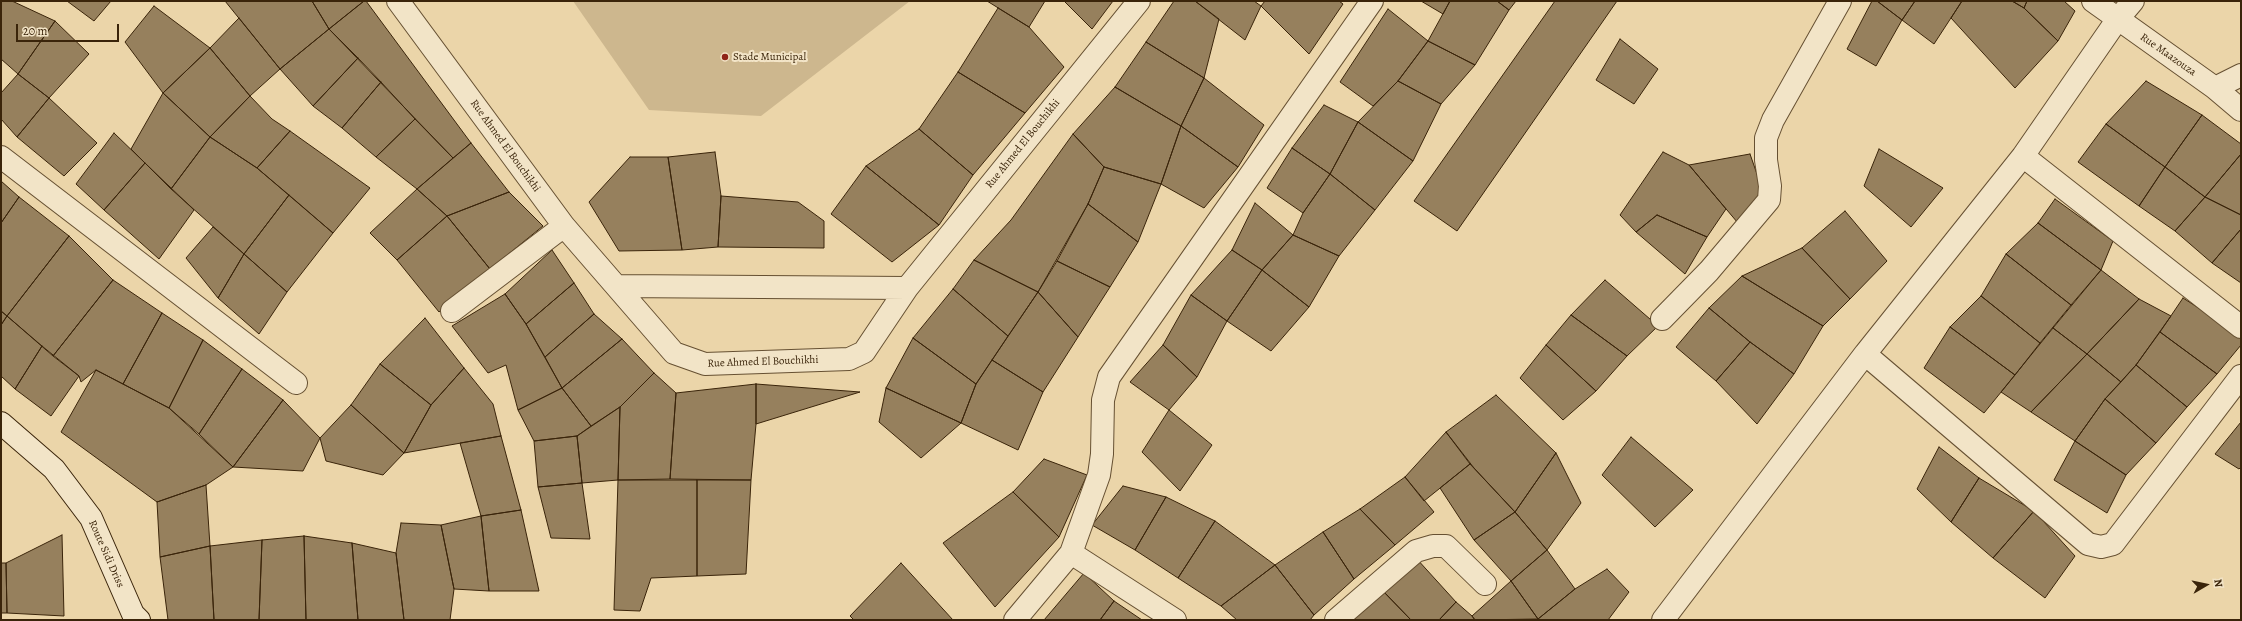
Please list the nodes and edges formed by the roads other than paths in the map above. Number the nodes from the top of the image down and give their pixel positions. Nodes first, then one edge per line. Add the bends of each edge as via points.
1 (398, 1) edge
2 (1139, 1) edge
3 (1372, 1) edge
4 (1840, 1) edge
5 (2093, 1) edge
6 (2132, 1) edge
7 (2117, 20) junction
8 (2241, 75) edge
9 (2215, 88) junction
10 (2241, 110) edge
11 (2023, 156) junction
12 (1, 157) edge
13 (564, 226) junction
14 (617, 286) junction
15 (907, 288) junction
16 (452, 311) dead end
17 (1662, 319) dead end
18 (2241, 327) edge
19 (1865, 354) junction
20 (2241, 376) edge
21 (296, 383) dead end
22 (1, 423) edge
23 (1072, 553) junction
24 (1486, 584) dead end
25 (139, 620) edge
26 (1015, 620) edge
27 (1175, 620) edge
28 (1336, 620) edge
29 (1663, 620) edge

1 - 13 street, Rue Ahmed El Bouchikhi
2 - 15 street, Rue Ahmed El Bouchikhi
3 - 23 street via 1109,378 1103,400 1099,475
4 - 17 street via 1773,120 1766,138 1769,200 1709,271
5 - 7 street, Rue Maazouza
6 - 7 street
7 - 9 street, Rue Maazouza
7 - 11 street
8 - 9 street
9 - 10 street, Rue Maazouza
11 - 18 street
11 - 19 street
12 - 21 street
13 - 14 street, Rue Ahmed El Bouchikhi
13 - 16 street
14 - 15 street
14 - 15 street, Rue Ahmed El Bouchikhi via 674,353 705,364 849,359 864,352
19 - 20 street via 2088,544 2101,547 2113,544
19 - 29 street
22 - 25 street, Route Sidi Driss via 54,469 91,518 133,614
23 - 26 street
23 - 27 street
24 - 28 street via 1446,546 1433,546 1416,551

